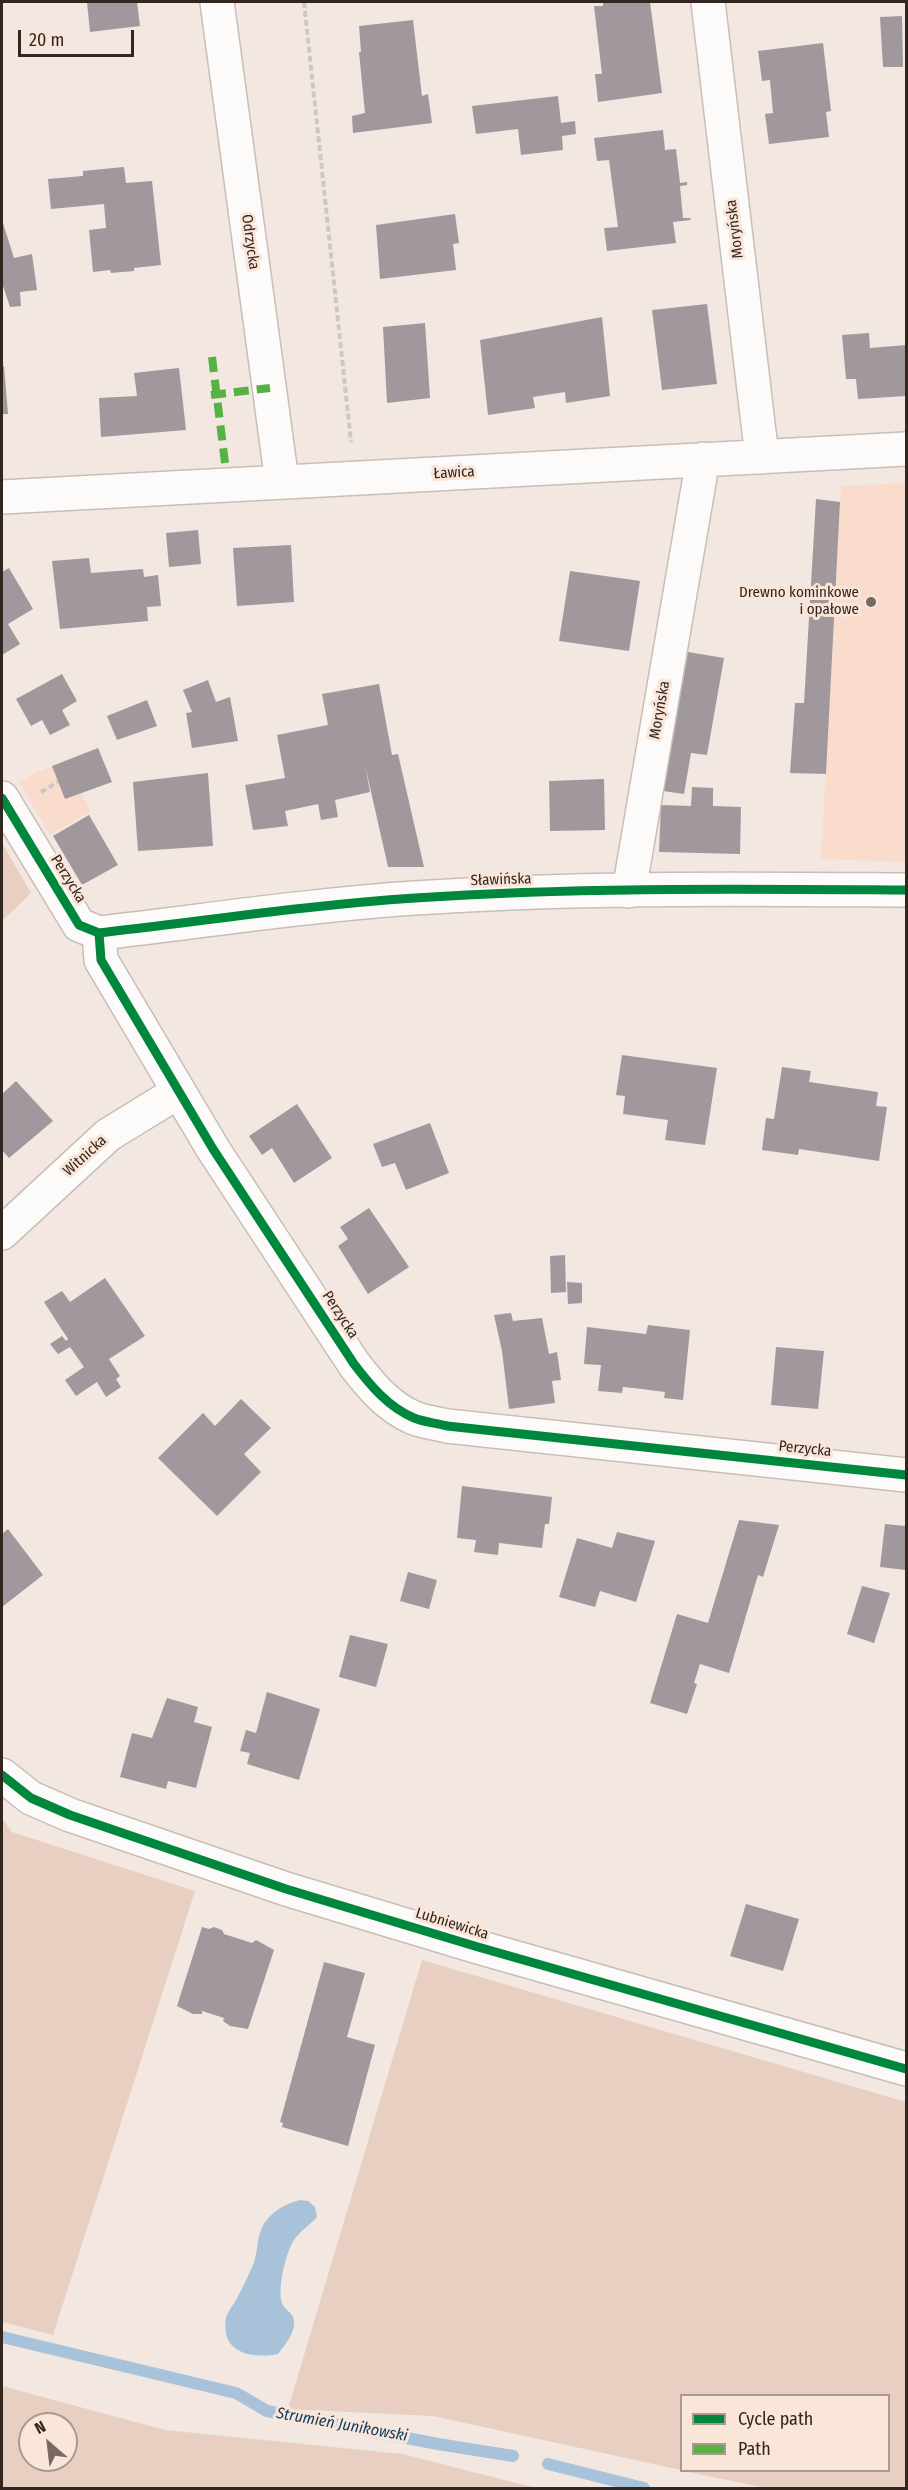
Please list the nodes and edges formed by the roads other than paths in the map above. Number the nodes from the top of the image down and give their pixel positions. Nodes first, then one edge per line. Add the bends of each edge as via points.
1 (217, 2) edge
2 (708, 2) edge
3 (906, 449) edge
4 (762, 457) junction
5 (703, 459) junction
6 (282, 482) junction
7 (2, 497) edge
8 (2, 798) edge
9 (906, 890) edge
10 (630, 891) junction
11 (99, 933) junction
12 (178, 1092) junction
13 (2, 1233) edge
14 (906, 1475) edge
15 (2, 1775) edge
16 (906, 2069) edge

1 - 6 street, Odrzycka
2 - 4 street, Moryńska
3 - 4 street, Ławica
4 - 5 street, Ławica
5 - 6 street, Ławica
5 - 10 street, Moryńska
6 - 7 street, Ławica
8 - 11 street, Perzycka via 79,925
9 - 10 street, Sławińska
10 - 11 street, Sławińska via 417,898 261,912
11 - 12 street, Perzycka via 100,960
12 - 13 street, Witnicka via 108,1135
12 - 14 street, Perzycka via 354,1364 392,1405 414,1418 447,1426
15 - 16 street, Lubniewicka via 31,1798 70,1815 286,1889

